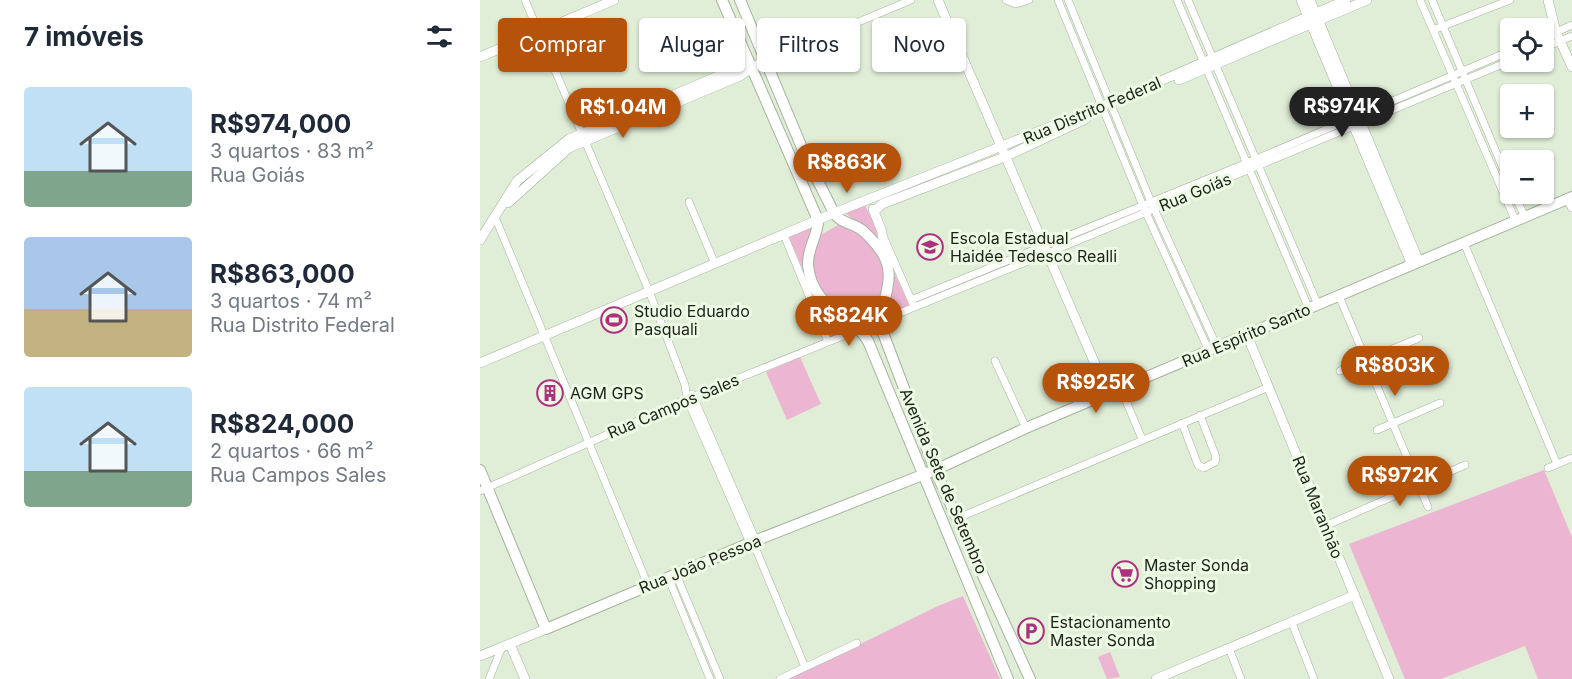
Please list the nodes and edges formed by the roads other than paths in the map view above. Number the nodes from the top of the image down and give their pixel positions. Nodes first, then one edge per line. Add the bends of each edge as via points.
1 (525, 0) edge
2 (614, 0) edge
3 (722, 0) edge
4 (740, 0) edge
5 (911, 0) edge
6 (938, 0) edge
7 (1006, 0) edge
8 (1029, 0) edge
9 (1058, 0) edge
10 (1068, 0) edge
11 (1177, 0) edge
12 (1188, 0) edge
13 (1301, 0) edge
14 (1310, 0) edge
15 (1346, 0) edge
16 (1367, 0) edge
17 (1420, 0) edge
18 (1432, 0) edge
19 (1510, 0) edge
20 (1548, 0) edge
21 (533, 18) edge
22 (570, 18) edge
23 (1313, 18) junction
24 (860, 21) edge
25 (1442, 24) junction
26 (1572, 25) edge
27 (1433, 30) junction
28 (1572, 36) edge
29 (1554, 37) edge
30 (1558, 37) junction
31 (1554, 40) edge
32 (757, 41) edge
33 (498, 49) edge
34 (1500, 55) edge
35 (480, 57) edge
36 (1210, 63) junction
37 (757, 65) edge
38 (1500, 65) edge
39 (1572, 67) edge
40 (751, 68) junction
41 (1335, 70) junction
42 (556, 72) edge
43 (770, 72) edge
44 (1461, 72) junction
45 (1452, 76) junction
46 (1464, 80) junction
47 (1456, 84) junction
48 (1406, 100) junction
49 (1106, 107) junction
50 (1360, 118) junction
51 (1350, 123) junction
52 (582, 136) junction
53 (1494, 146) junction
54 (1005, 151) junction
55 (1483, 151) junction
56 (805, 155) junction
57 (1500, 161) edge
58 (793, 162) junction
59 (1257, 163) junction
60 (1249, 166) junction
61 (1500, 188) edge
62 (1387, 195) junction
63 (1571, 201) edge
64 (689, 202) dead end
65 (1510, 204) edge
66 (1516, 204) edge
67 (1153, 205) junction
68 (874, 207) junction
69 (1144, 209) junction
70 (836, 216) junction
71 (495, 217) junction
72 (1520, 219) junction
73 (818, 224) junction
74 (882, 232) junction
75 (784, 235) junction
76 (480, 240) edge
77 (1464, 243) junction
78 (1047, 250) junction
79 (884, 257) junction
80 (1415, 263) junction
81 (716, 264) junction
82 (797, 267) junction
83 (811, 276) junction
84 (900, 276) junction
85 (649, 291) junction
86 (816, 291) junction
87 (1339, 296) junction
88 (913, 303) junction
89 (1314, 307) junction
90 (814, 309) junction
91 (881, 317) junction
92 (857, 327) junction
93 (1247, 335) junction
94 (543, 336) junction
95 (1419, 338) dead end
96 (828, 342) junction
97 (1213, 349) junction
98 (1366, 360) junction
99 (995, 361) dead end
100 (480, 363) edge
101 (1340, 371) dead end
102 (1269, 387) junction
103 (1121, 388) junction
104 (1108, 394) junction
105 (691, 398) junction
106 (1440, 403) dead end
107 (1200, 415) junction
108 (1182, 423) junction
109 (1392, 423) junction
110 (1026, 428) junction
111 (1377, 430) dead end
112 (1142, 440) junction
113 (589, 441) junction
114 (1572, 458) edge
115 (1557, 464) junction
116 (1465, 465) dead end
117 (1548, 468) dead end
118 (480, 470) edge
119 (935, 470) junction
120 (921, 476) junction
121 (1419, 485) junction
122 (482, 488) edge
123 (1428, 507) dead end
124 (958, 518) junction
125 (942, 524) junction
126 (1325, 526) junction
127 (755, 545) junction
128 (672, 576) junction
129 (648, 585) junction
130 (1355, 595) junction
131 (1292, 623) junction
132 (546, 628) junction
133 (857, 643) dead end
134 (506, 645) junction
135 (1229, 648) junction
136 (480, 656) edge
137 (1023, 661) junction
138 (805, 667) junction
139 (1006, 674) edge
140 (1162, 678) edge
141 (489, 679) edge
142 (525, 679) edge
143 (710, 679) edge
144 (720, 679) edge
145 (780, 679) edge
146 (1030, 679) edge
147 (1241, 679) edge
148 (1314, 679) edge
149 (1389, 679) edge

1 - 21 street
2 - 22 street
3 - 40 main road
4 - 32 main road
5 - 24 street
6 - 54 street
7 - 8 street via 1016,4
9 - 49 street
10 - 49 street
11 - 36 street
12 - 36 street
13 - 23 street
14 - 23 street
15 - 23 street, Rua Distrito Federal
16 - 23 street, Rua Distrito Federal
17 - 27 street
18 - 25 street
19 - 25 street
20 - 30 street
23 - 36 street, Rua Distrito Federal
23 - 41 street
25 - 27 street
25 - 44 street
26 - 30 street
27 - 45 street
28 - 30 street
29 - 30 street
30 - 31 street
30 - 39 street
33 - 35 street
34 - 44 street, Rua Goiás
36 - 49 street, Rua Distrito Federal
36 - 59 street
36 - 60 street
37 - 40 street
38 - 46 street, Rua Goiás
40 - 52 street via 740,76
40 - 58 main road
41 - 50 street
41 - 51 street
42 - 52 street
43 - 56 main road
44 - 45 street, Rua Goiás
44 - 46 street
45 - 47 street
45 - 48 street, Rua Goiás
46 - 47 street, Rua Goiás
46 - 53 street
47 - 48 street, Rua Goiás
47 - 55 street
48 - 50 street, Rua Goiás
49 - 54 street, Rua Distrito Federal
49 - 67 street
49 - 69 street
50 - 51 street, Rua Goiás
50 - 62 street
51 - 59 street, Rua Goiás
51 - 62 street
52 - 71 street
52 - 85 street
53 - 55 street
53 - 57 street
54 - 68 street, Rua Distrito Federal
54 - 78 street
55 - 61 street
56 - 58 main road
56 - 70 main road
58 - 73 main road
59 - 60 street, Rua Goiás
59 - 89 street
60 - 67 street, Rua Goiás
60 - 89 street
62 - 80 street
63 - 72 main road, Rua Espírito Santo
64 - 81 street
65 - 72 street
66 - 72 street
67 - 69 street, Rua Goiás
67 - 97 street
68 - 70 street, Rua Distrito Federal
68 - 74 street
69 - 78 street, Rua Goiás
69 - 97 street
70 - 73 main road
70 - 79 main road via 861,229
71 - 76 street
71 - 94 street
72 - 77 main road, Rua Espírito Santo
73 - 75 street
73 - 83 main road, Avenida Sete de Setembro via 808,248
74 - 79 street
74 - 84 street
75 - 81 street
75 - 82 street
77 - 80 main road, Rua Espírito Santo
77 - 115 street
78 - 88 street, Rua Goiás
78 - 104 street
79 - 84 street
79 - 91 main road via 889,277
80 - 87 main road, Rua Espírito Santo
81 - 85 street
82 - 83 street
82 - 90 street
83 - 86 main road, Avenida Sete de Setembro
84 - 88 street
85 - 94 street
85 - 105 street
86 - 90 street
86 - 92 main road, Avenida Sete de Setembro via 833,311
87 - 89 main road, Rua Espírito Santo
87 - 98 street
88 - 91 street, Rua Goiás
89 - 93 main road, Rua Espírito Santo
90 - 96 street
91 - 92 main road
91 - 119 main road, Avenida Sete de Setembro
92 - 96 street, Rua Campos Sales
92 - 120 main road, Avenida Sete de Setembro via 868,341
93 - 97 main road, Rua Espírito Santo
93 - 102 street, Rua Maranhão
94 - 100 street
94 - 113 street
95 - 98 street
96 - 105 street, Rua Campos Sales
97 - 103 main road, Rua Espírito Santo
98 - 101 street
98 - 109 street
99 - 110 street
102 - 107 street
102 - 126 street, Rua Maranhão
103 - 104 main road, Rua Espírito Santo
103 - 112 street
104 - 110 main road, Rua Espírito Santo
105 - 113 street, Rua Campos Sales
105 - 127 street
106 - 109 street
107 - 108 street
107 - 108 street via 1216,457 1215,462 1204,468 1198,465
108 - 112 street
109 - 111 street
109 - 121 street
110 - 119 main road, Rua Espírito Santo
112 - 124 street
113 - 122 street, Rua Campos Sales
113 - 129 street
114 - 115 street
115 - 117 street
116 - 121 street
118 - 122 main road
119 - 120 main road, Rua Espírito Santo
119 - 124 main road, Avenida Sete de Setembro
120 - 125 main road, Avenida Sete de Setembro
120 - 127 main road, Rua João Pessoa
121 - 123 street
121 - 126 street
122 - 132 main road
124 - 125 main road
124 - 137 main road, Avenida Sete de Setembro
125 - 139 main road, Avenida Sete de Setembro
126 - 130 street, Rua Maranhão
127 - 128 main road, Rua João Pessoa
127 - 138 street
128 - 129 main road, Rua João Pessoa
128 - 143 street
128 - 144 street
129 - 132 main road, Rua João Pessoa
130 - 131 street
130 - 149 street, Rua Maranhão
131 - 135 street
131 - 148 street
132 - 134 street, Rua João Pessoa
133 - 138 street
134 - 136 street, Rua João Pessoa
134 - 141 street
134 - 142 street
135 - 140 street
135 - 147 street
137 - 139 main road
137 - 146 main road, Avenida Sete de Setembro
138 - 145 street

